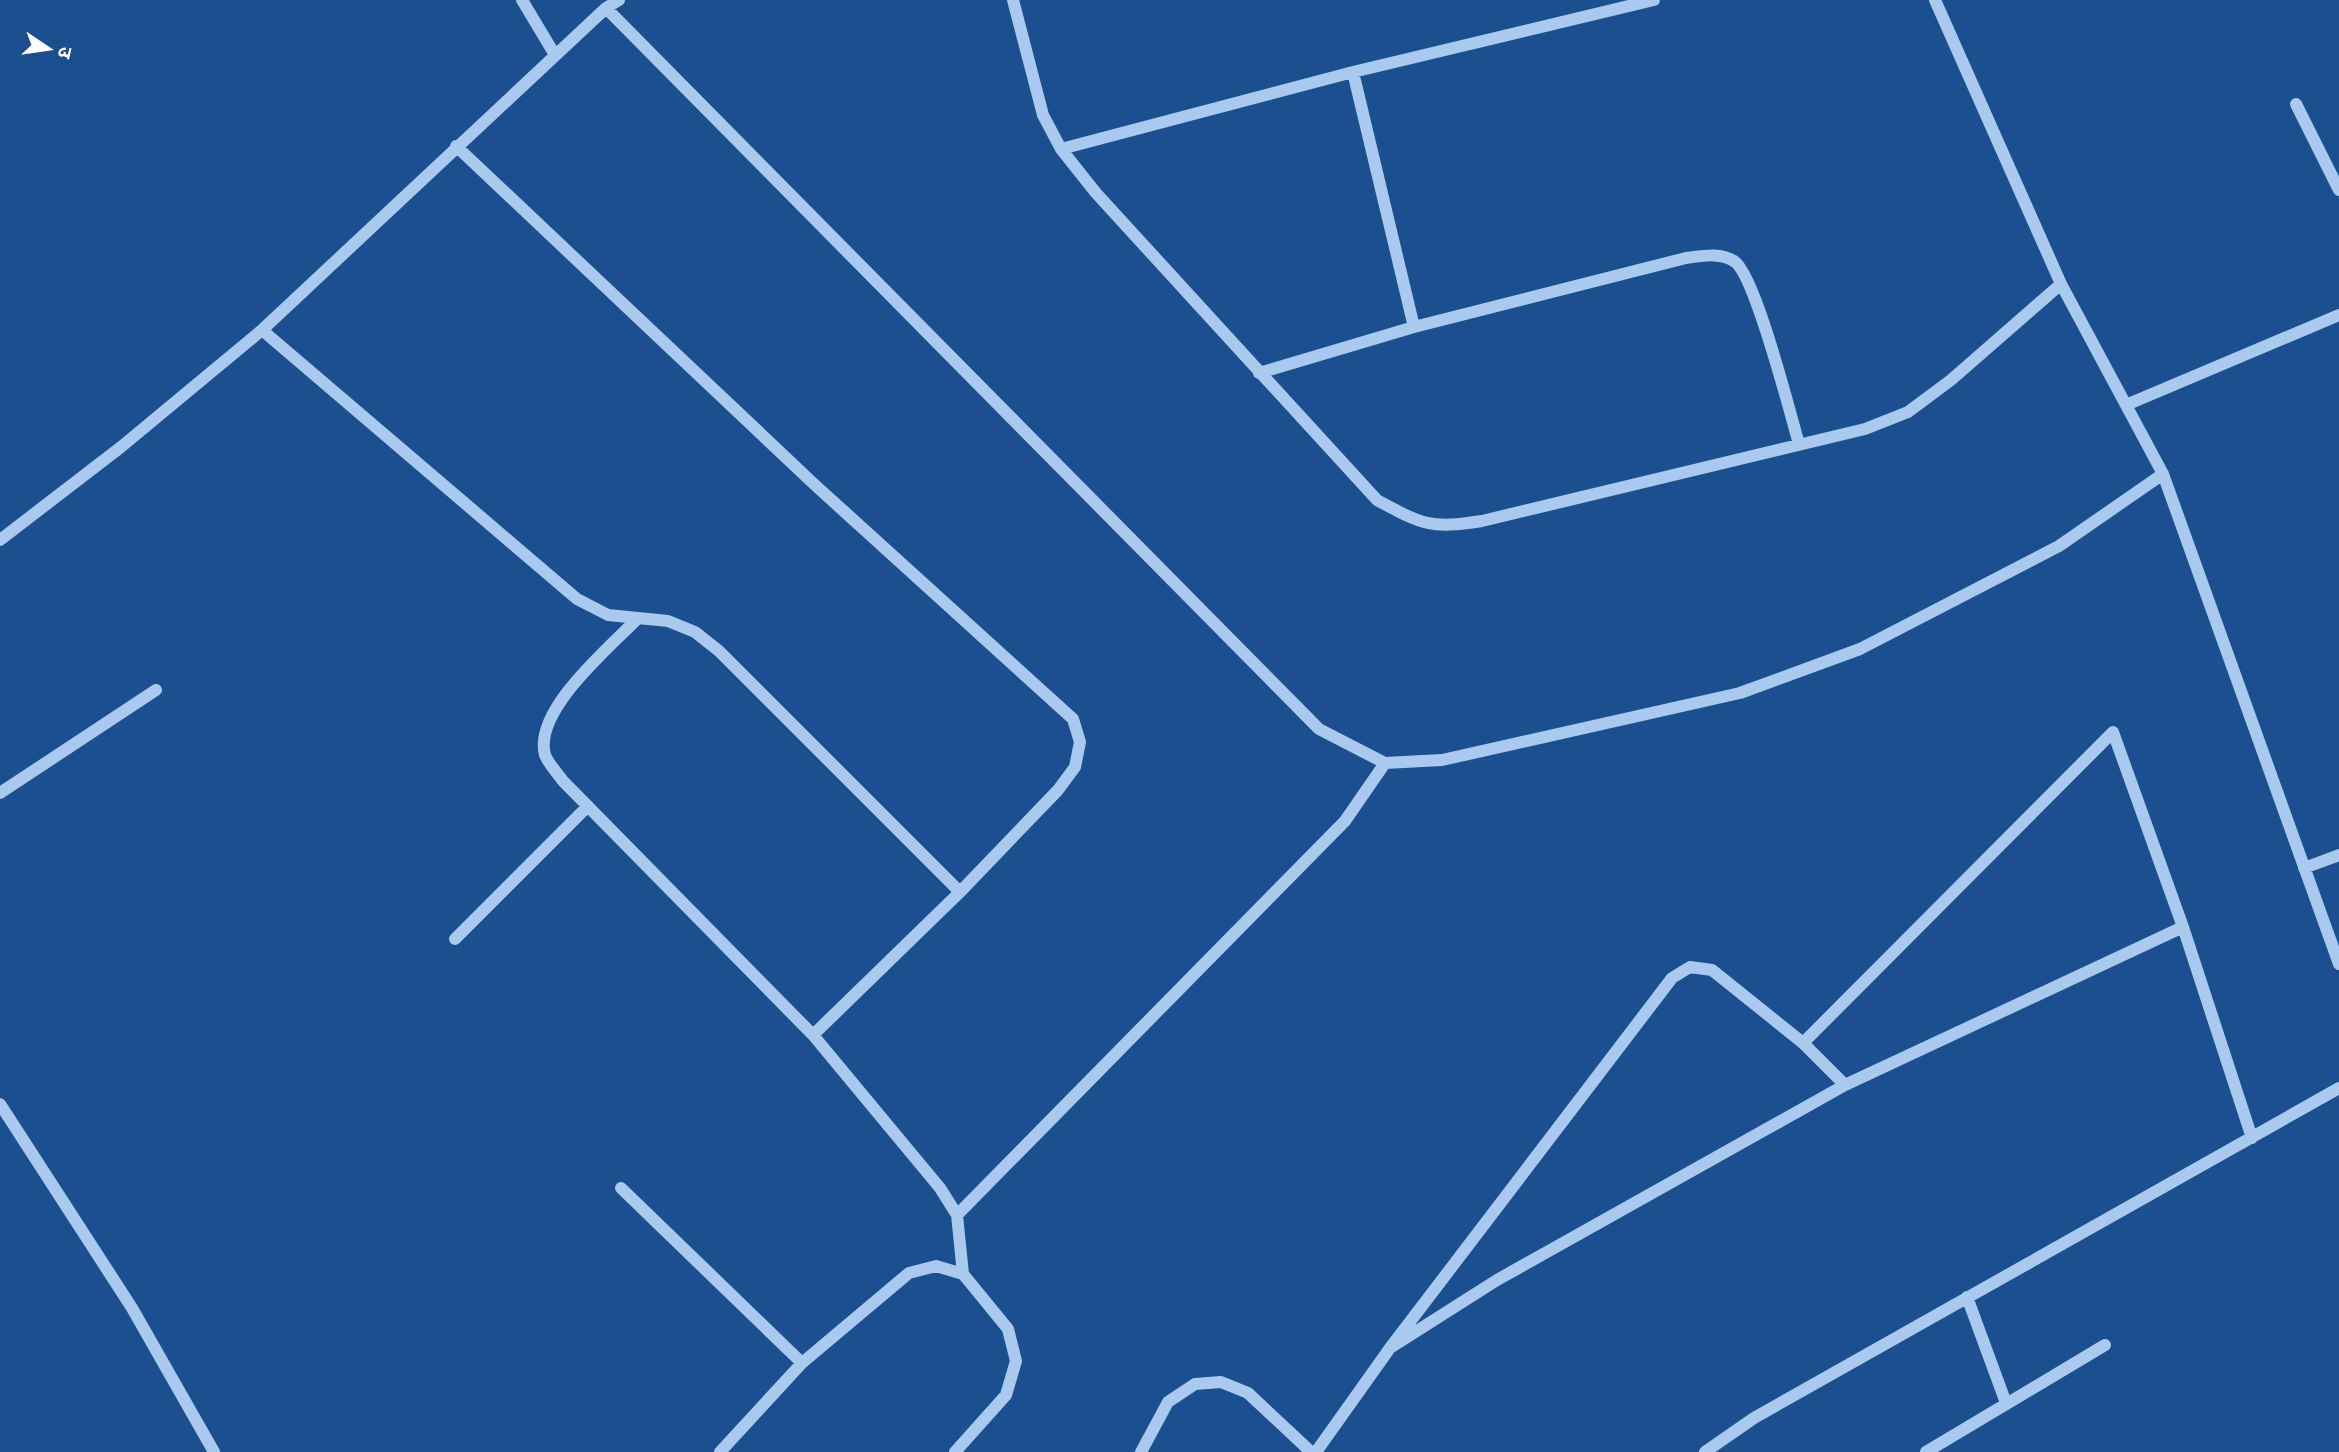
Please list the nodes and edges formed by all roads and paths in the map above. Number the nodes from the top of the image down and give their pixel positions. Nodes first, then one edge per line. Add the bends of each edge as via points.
1 (522, 0) edge
2 (619, 0) edge
3 (1013, 0) edge
4 (1654, 0) edge
5 (1935, 0) edge
6 (606, 8) junction
7 (555, 55) junction
8 (1353, 72) junction
9 (2296, 104) dead end
10 (456, 146) junction
11 (1062, 149) junction
12 (2339, 190) edge
13 (2061, 284) junction
14 (2339, 315) edge
15 (1414, 327) junction
16 (262, 330) junction
17 (1259, 373) junction
18 (2126, 405) junction
19 (1799, 444) junction
20 (2163, 474) junction
21 (0, 540) edge
22 (636, 620) junction
23 (156, 690) dead end
24 (1385, 762) junction
25 (0, 793) edge
26 (588, 806) junction
27 (2339, 855) edge
28 (2304, 867) junction
29 (960, 892) junction
30 (2183, 927) junction
31 (455, 939) dead end
32 (2339, 964) edge
33 (813, 1035) junction
34 (1803, 1043) junction
35 (1845, 1085) junction
36 (2339, 1088) edge
37 (0, 1104) edge
38 (2252, 1138) junction
39 (621, 1188) dead end
40 (957, 1215) junction
41 (963, 1274) junction
42 (1967, 1297) junction
43 (2105, 1345) dead end
44 (1390, 1348) junction
45 (802, 1363) junction
46 (2006, 1404) junction
47 (214, 1452) edge
48 (719, 1452) edge
49 (954, 1452) edge
50 (1141, 1452) edge
51 (1311, 1452) edge
52 (1316, 1452) edge
53 (1705, 1452) edge
54 (1926, 1452) edge

1 - 7 street
2 - 6 street
3 - 11 street via 1043,115
4 - 8 street
5 - 13 street
6 - 7 street
6 - 24 street via 1319,729
7 - 10 street
8 - 11 street
8 - 15 street
9 - 12 street
10 - 16 street
10 - 29 street via 814,485 1073,719 1080,742 1075,767
11 - 17 street via 1096,193
13 - 18 street
13 - 19 street via 1908,412 1865,429
14 - 18 street
15 - 17 street
15 - 19 street via 1714,254 1736,262 1751,285
16 - 21 street
16 - 22 street via 577,599 608,615
17 - 19 street via 1377,500 1413,520 1443,527
18 - 20 street
20 - 24 street via 2059,545 1860,649 1806,670 1740,693 1455,757
20 - 28 street
22 - 26 street via 553,709 545,731 545,755
22 - 29 street via 667,621 695,632 719,651
23 - 25 street
24 - 40 street via 1345,821
26 - 31 street
26 - 33 street
27 - 28 street
28 - 32 street
29 - 33 street
30 - 34 street via 2113,732
30 - 35 street
30 - 38 street
33 - 40 street via 940,1188
34 - 35 street
34 - 44 street via 1712,970 1690,967 1672,978
35 - 44 street via 1497,1280
36 - 38 street
37 - 47 street via 132,1308
38 - 42 street
39 - 45 street
40 - 41 street
41 - 45 street via 936,1266 909,1273
41 - 49 street via 1008,1328 1016,1361 1006,1395
42 - 46 street
42 - 53 street via 1754,1418
43 - 46 street
44 - 52 street
45 - 48 street
46 - 54 street
50 - 51 street via 1168,1402 1195,1384 1221,1382 1248,1393

